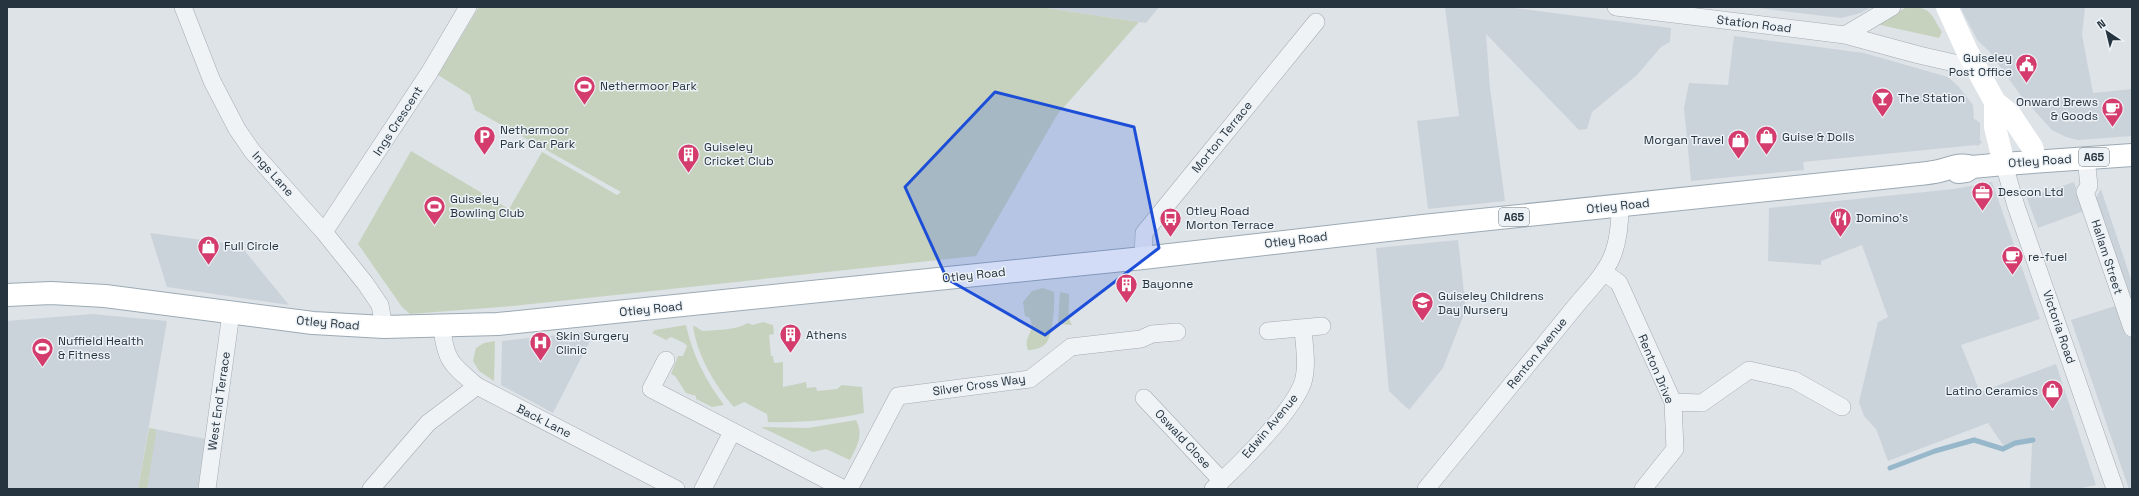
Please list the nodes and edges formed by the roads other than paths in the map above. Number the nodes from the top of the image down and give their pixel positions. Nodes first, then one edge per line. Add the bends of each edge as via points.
1 (183, 7) edge
2 (468, 7) edge
3 (1616, 7) edge
4 (1892, 7) edge
5 (1947, 7) edge
6 (1316, 22) dead end
7 (1845, 34) junction
8 (1976, 68) junction
9 (1995, 102) junction
10 (2132, 155) edge
11 (2086, 158) junction
12 (2036, 161) junction
13 (2004, 164) junction
14 (2089, 186) junction
15 (1620, 205) junction
16 (324, 232) junction
17 (1142, 258) junction
18 (1605, 273) junction
19 (2128, 289) dead end
20 (7, 295) edge
21 (232, 314) junction
22 (1322, 326) dead end
23 (384, 327) junction
24 (442, 327) junction
25 (1303, 328) junction
26 (2132, 328) edge
27 (1268, 331) dead end
28 (1177, 332) dead end
29 (666, 360) dead end
30 (477, 386) junction
31 (1144, 398) dead end
32 (1673, 402) junction
33 (1842, 407) dead end
34 (732, 432) junction
35 (1217, 485) edge
36 (207, 489) edge
37 (371, 489) edge
38 (676, 489) edge
39 (703, 489) edge
40 (844, 489) edge
41 (849, 489) edge
42 (1426, 489) edge
43 (1643, 489) edge
44 (2115, 489) edge

1 - 16 street, Ings Lane via 212,81 237,129 252,151
2 - 16 street, Ings Crescent via 429,73
3 - 7 street, Station Road
4 - 7 street
5 - 8 main road
6 - 17 street, Morton Terrace via 1144,233
7 - 8 street, Station Road
8 - 9 main road
9 - 12 main road via 2010,114 2032,147
9 - 13 main road via 1995,127
10 - 11 main road, Otley Road / A65
11 - 12 main road, Otley Road / A65
11 - 14 street, Hallam Street
12 - 13 main road, Otley Road / A65
13 - 15 main road, Otley Road / A65 via 1948,173 1939,171
13 - 44 street, Victoria Road via 2016,206
14 - 19 street, Hallam Street via 2095,189 2097,194
14 - 26 street, Hallam Street via 2085,192
15 - 17 main road, Otley Road / A65
15 - 18 street, Renton Avenue via 1619,233 1614,254
16 - 23 street, Ings Lane via 380,305
17 - 24 main road, Otley Road / A65 via 591,316
18 - 32 street, Renton Drive via 1619,283
18 - 42 street, Renton Avenue
20 - 21 main road, Otley Road / A65 via 50,293 105,296
21 - 23 main road, Otley Road / A65 via 313,323
21 - 36 street, West End Terrace
22 - 25 street
23 - 24 main road, Otley Road / A65
24 - 30 street, Back Lane via 444,347 452,364
25 - 27 street
25 - 35 street, Edwin Avenue via 1305,369 1297,395 1256,445
28 - 41 street, Silver Cross Way via 1071,347 1030,379 898,396
29 - 34 street via 651,389
30 - 37 street via 428,423
30 - 38 street, Back Lane
31 - 35 street, Oswald Close
32 - 33 street via 1702,403 1749,370 1794,380
32 - 43 street, Renton Drive via 1675,449
34 - 39 street
34 - 40 street

